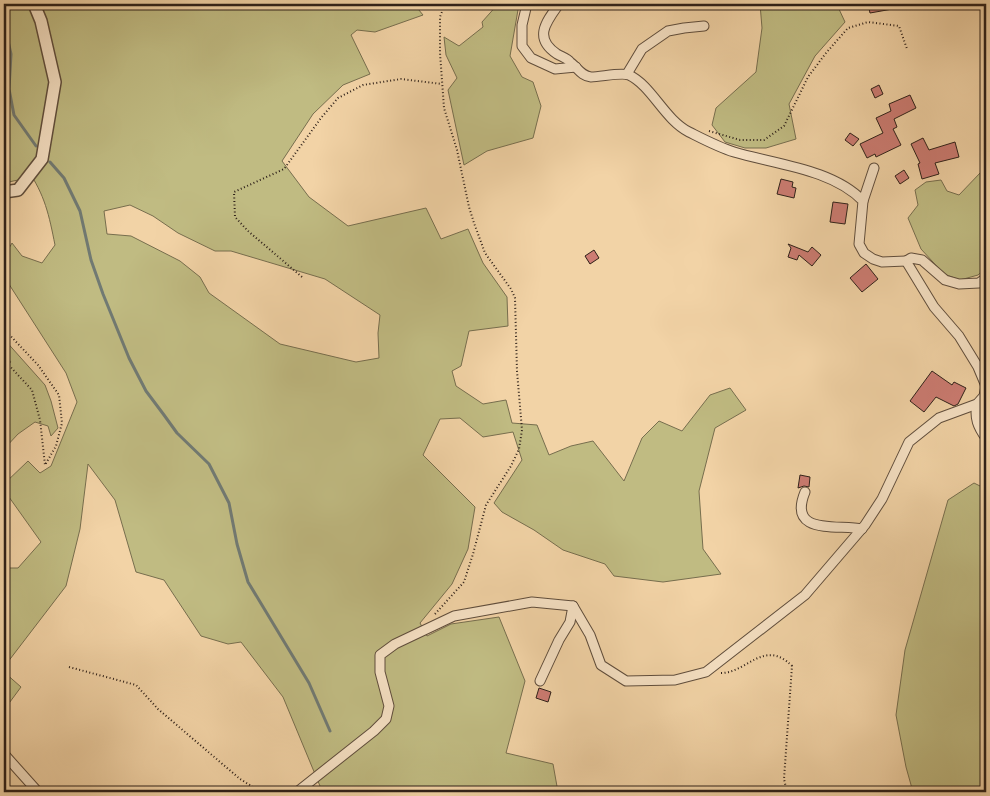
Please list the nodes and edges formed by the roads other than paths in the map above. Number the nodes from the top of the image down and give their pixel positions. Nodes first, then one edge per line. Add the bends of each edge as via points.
1 (34, 4) edge
2 (527, 4) edge
3 (559, 4) edge
4 (704, 26) dead end
5 (576, 67) junction
6 (627, 74) junction
7 (874, 168) dead end
8 (4, 192) edge
9 (863, 201) junction
10 (906, 261) junction
11 (986, 278) edge
12 (977, 404) junction
13 (986, 438) edge
14 (804, 492) dead end
15 (862, 529) junction
16 (572, 606) junction
17 (540, 681) dead end
18 (4, 754) edge
19 (13, 764) junction
20 (4, 767) edge
21 (38, 792) edge
22 (297, 792) edge

1 - 8 street via 55,82 42,159 18,190
2 - 5 street via 522,46 531,58 555,69
3 - 5 street via 545,23 543,37 549,48
4 - 6 street via 668,31 642,49
5 - 6 street via 583,75
6 - 9 street via 686,130 731,151 803,169 843,185
7 - 9 street
9 - 10 street via 859,244 864,253 882,262
10 - 11 street via 911,258 922,260 945,280 959,284 979,283
10 - 12 street via 934,307 959,336 978,367 986,386 984,396
12 - 13 street via 978,428
12 - 15 street via 939,418 909,442 882,499
14 - 15 street via 802,514 808,522 826,527
15 - 16 street via 805,595 706,672 675,680 626,680 602,665 590,634
16 - 17 street via 570,622
16 - 22 street via 532,602 454,616 394,644 380,655 380,672 389,706 386,719
18 - 19 street
19 - 20 street
19 - 21 street

